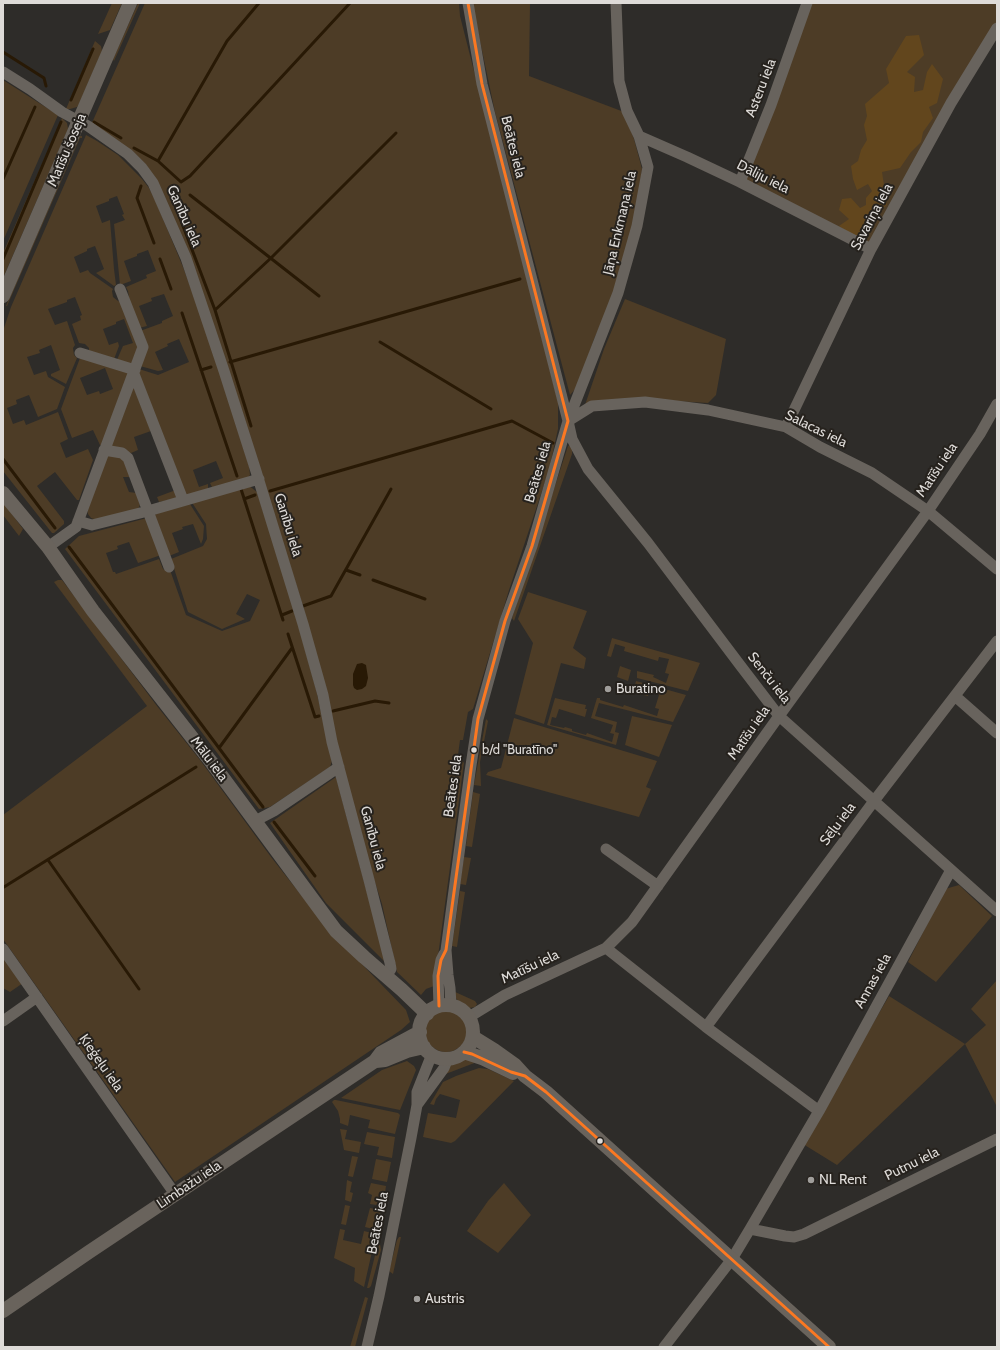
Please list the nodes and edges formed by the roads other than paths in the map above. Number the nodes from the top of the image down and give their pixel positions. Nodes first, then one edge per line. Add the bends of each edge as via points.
1 (130, 3) edge
2 (468, 3) edge
3 (616, 3) edge
4 (807, 3) edge
5 (997, 28) edge
6 (3, 72) edge
7 (79, 122) junction
8 (639, 136) junction
9 (740, 182) junction
10 (871, 249) junction
11 (120, 289) dead end
12 (3, 296) edge
13 (80, 353) dead end
14 (135, 372) junction
15 (997, 404) edge
16 (568, 421) junction
17 (786, 427) junction
18 (104, 450) junction
19 (258, 479) junction
20 (3, 493) edge
21 (183, 500) junction
22 (148, 511) junction
23 (928, 511) junction
24 (78, 521) junction
25 (48, 547) junction
26 (169, 567) dead end
27 (997, 569) edge
28 (997, 641) edge
29 (955, 696) junction
30 (779, 716) junction
31 (997, 733) edge
32 (338, 767) junction
33 (874, 801) junction
34 (255, 821) junction
35 (606, 849) dead end
36 (951, 870) junction
37 (658, 886) junction
38 (997, 911) edge
39 (606, 948) junction
40 (3, 949) edge
41 (386, 976) junction
42 (37, 997) junction
43 (439, 1008) junction
44 (469, 1017) junction
45 (3, 1020) edge
46 (706, 1027) junction
47 (420, 1032) junction
48 (472, 1037) junction
49 (428, 1050) junction
50 (464, 1052) junction
51 (448, 1058) junction
52 (375, 1061) junction
53 (525, 1076) junction
54 (417, 1105) junction
55 (819, 1111) junction
56 (997, 1139) edge
57 (175, 1194) junction
58 (750, 1229) junction
59 (732, 1259) junction
60 (3, 1311) edge
61 (367, 1347) edge
62 (664, 1347) edge
63 (829, 1347) edge

1 - 7 main road, Matīšu šoseja
2 - 16 street, Beātes iela via 482,84
3 - 8 street, Jāņa Enkmaņa iela via 619,81 627,111
4 - 9 street, Asteru iela via 771,105
5 - 10 street, Savariņa iela via 951,103
6 - 7 street
7 - 12 main road, Matīšu šoseja
7 - 19 street, Ganību iela via 128,154 153,183 186,258
8 - 9 street, Dāliju iela
8 - 16 street, Jāņa Enkmaņa iela via 648,167 638,226 618,293
9 - 10 street, Dāliju iela
10 - 17 street, Savariņa iela
11 - 14 street via 143,347
13 - 14 street
14 - 18 street
14 - 21 street
15 - 23 street, Matīšu iela
16 - 17 street, Salacas iela via 592,406 645,402 708,410
16 - 30 street, Senču iela via 572,439 588,469 648,543
16 - 43 street, Beātes iela via 532,546 505,621 478,719 446,950 450,988
17 - 23 street, Salacas iela via 872,474
18 - 22 street via 122,453 128,458
18 - 24 street
19 - 21 street
19 - 32 street, Ganību iela via 321,688
20 - 25 main road, Mālu iela
21 - 22 street
22 - 24 street via 92,524
22 - 26 street
23 - 27 street, Salacas iela
23 - 30 street, Matīšu iela
24 - 25 street via 76,527
25 - 34 main road, Mālu iela via 93,611
28 - 29 street, Sēļu iela
29 - 31 street
29 - 33 street, Sēļu iela
30 - 33 street, Senču iela
30 - 37 street, Matīšu iela
32 - 34 street
32 - 41 street, Ganību iela via 390,963 391,969
33 - 36 street, Senču iela
33 - 46 street, Sēļu iela
34 - 41 main road, Mālu iela via 336,930
35 - 37 street
36 - 38 street, Senču iela
36 - 55 street, Annas iela
37 - 39 street, Matīšu iela via 632,922
39 - 44 street, Matīšu iela via 505,995
39 - 46 street
40 - 42 street, Ķieģeļu iela
41 - 43 main road, Mālu iela
42 - 45 street
42 - 57 street, Ķieģeļu iela
43 - 44 main road via 464,1012
43 - 47 main road via 423,1019
44 - 48 main road via 473,1030
46 - 55 street
47 - 49 main road via 420,1037
47 - 52 main road, Limbažu iela via 385,1050
48 - 50 main road
48 - 53 main road via 515,1065
49 - 51 main road via 437,1057
49 - 52 main road, Limbažu iela via 407,1051 385,1060
49 - 54 street, Beātes iela via 417,1092
50 - 51 main road
50 - 53 main road
51 - 54 street, Beātes iela via 444,1068
52 - 57 main road, Limbažu iela
53 - 59 main road
54 - 61 street, Beātes iela
55 - 58 street, Annas iela
56 - 58 street, Putnu iela via 804,1234 794,1237
57 - 60 main road, Limbažu iela
58 - 59 street, Annas iela
59 - 62 street, Annas iela
59 - 63 main road

